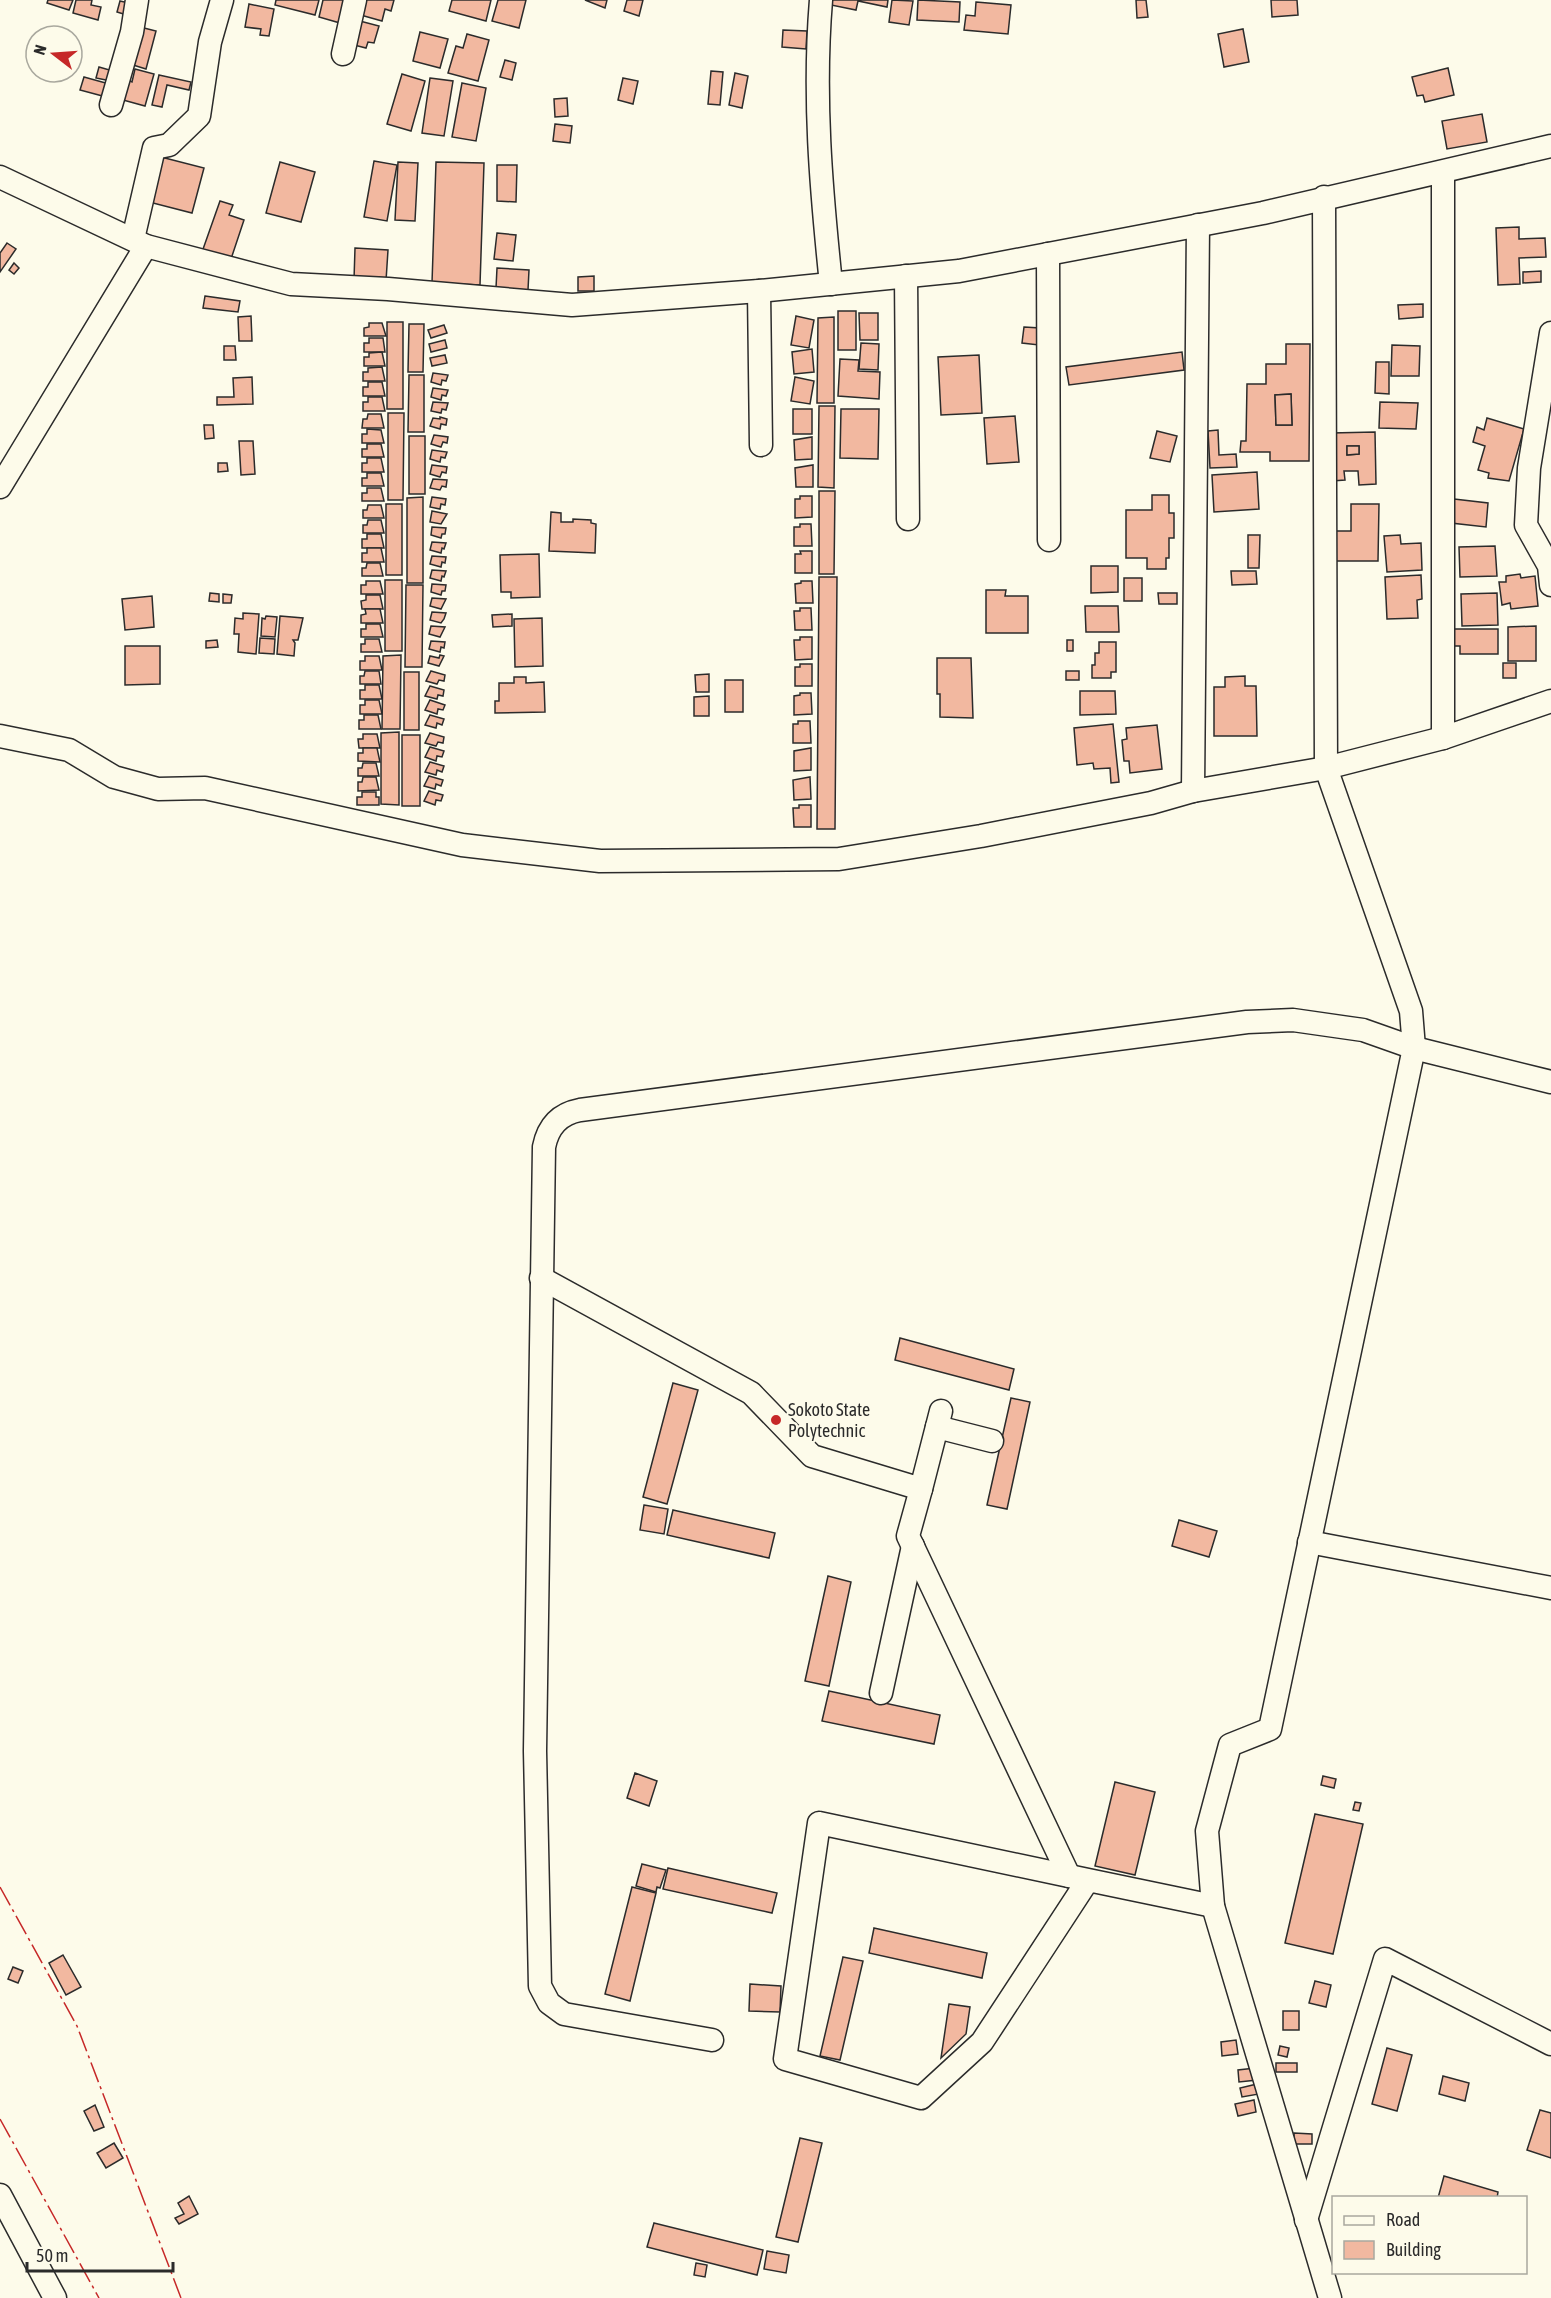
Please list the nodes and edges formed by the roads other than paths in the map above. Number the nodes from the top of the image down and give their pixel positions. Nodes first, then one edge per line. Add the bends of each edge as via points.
1 (137, 0) edge
2 (222, 0) edge
3 (355, 0) edge
4 (821, 0) edge
5 (343, 54) dead end
6 (111, 105) dead end
7 (1551, 146) edge
8 (1443, 172) junction
9 (0, 177) edge
10 (1324, 197) junction
11 (1198, 225) junction
12 (139, 242) junction
13 (1047, 254) junction
14 (906, 276) junction
15 (831, 284) junction
16 (759, 291) junction
17 (1551, 333) edge
18 (761, 444) dead end
19 (0, 487) edge
20 (908, 519) dead end
21 (1049, 540) dead end
22 (1551, 585) edge
23 (1551, 700) edge
24 (0, 736) edge
25 (1443, 738) junction
26 (1326, 768) junction
27 (1193, 791) junction
28 (1414, 1048) junction
29 (1551, 1082) edge
30 (542, 1278) junction
31 (992, 1441) dead end
32 (921, 1489) junction
33 (1310, 1542) junction
34 (913, 1546) junction
35 (1551, 1588) edge
36 (881, 1693) dead end
37 (1079, 1878) junction
38 (1213, 1906) junction
39 (712, 2040) dead end
40 (1551, 2044) edge
41 (0, 2195) edge
42 (6, 2218) edge
43 (1306, 2220) junction
44 (55, 2298) edge
45 (1330, 2298) edge

1 - 6 street
2 - 12 street via 210,42 199,116 169,145 154,148
3 - 5 street
4 - 15 street via 816,95
7 - 8 street
8 - 10 street
8 - 25 street
9 - 12 street
10 - 11 street
10 - 26 street
11 - 13 street
11 - 27 street
12 - 16 street via 291,284 572,305
12 - 19 street
13 - 14 street via 959,271
13 - 21 street
14 - 15 street
14 - 20 street
15 - 16 street
16 - 18 street
17 - 22 street via 1529,468 1526,525 1549,566
23 - 25 street
24 - 27 street via 69,750 114,777 158,789 205,788 462,845 600,861 839,859 992,834
25 - 26 street
26 - 27 street
26 - 28 street via 1411,1011
28 - 29 street
28 - 30 street via 1363,1030 1293,1020 1247,1022 571,1112 550,1129 544,1147
28 - 33 street
30 - 32 street via 751,1393 812,1456
30 - 39 street via 535,1751 540,1986 549,2003 564,2014
31 - 32 street via 939,1419
32 - 34 street via 908,1536
33 - 35 street
33 - 38 street via 1270,1729 1230,1745 1207,1831
34 - 36 street
34 - 37 street
37 - 37 street via 982,2042 921,2098 785,2060 819,1823
37 - 38 street
38 - 43 street
40 - 43 street via 1385,1959
41 - 42 street
42 - 44 street
43 - 45 street

